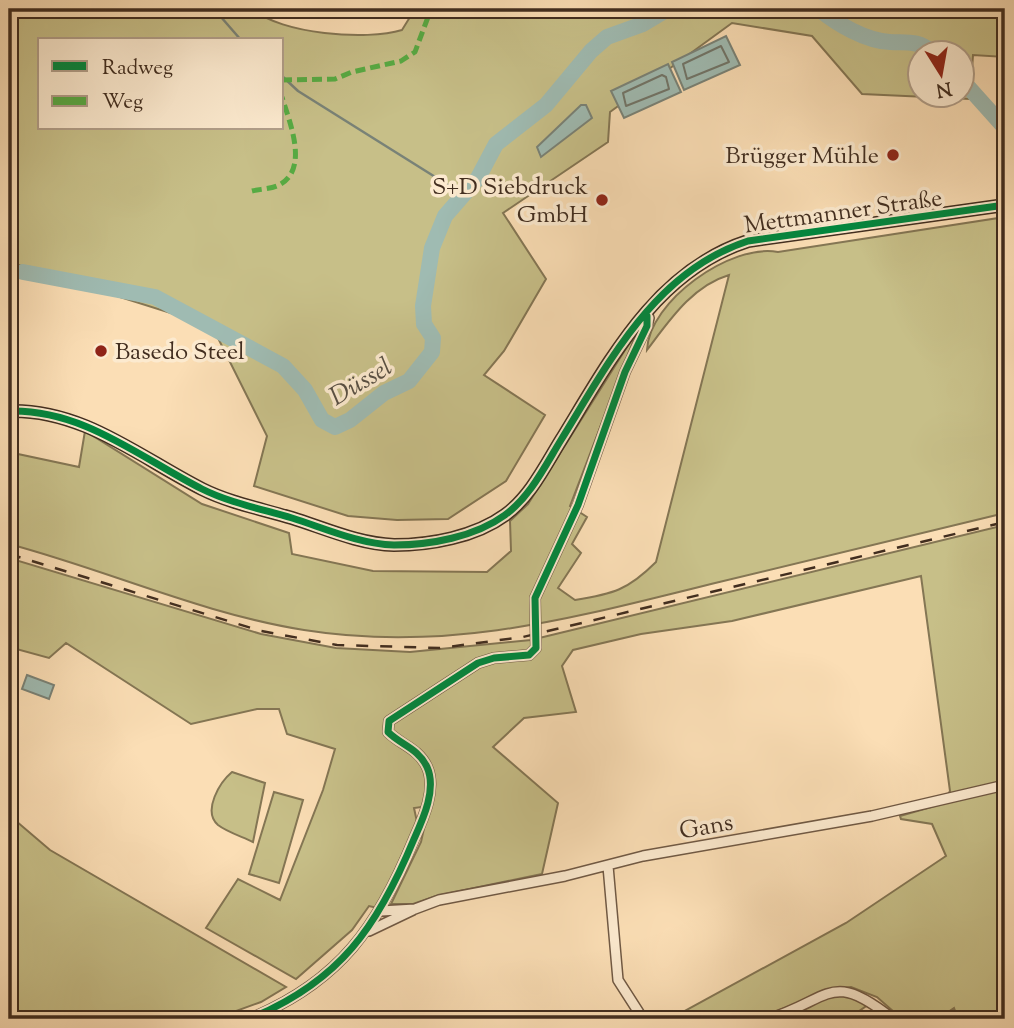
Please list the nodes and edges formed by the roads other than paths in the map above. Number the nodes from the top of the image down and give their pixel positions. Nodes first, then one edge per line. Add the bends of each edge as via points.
1 (1005, 205) edge
2 (645, 314) junction
3 (9, 411) edge
4 (1005, 785) edge
5 (608, 866) junction
6 (415, 909) junction
7 (381, 911) junction
8 (368, 932) junction
9 (250, 1019) edge
10 (643, 1019) edge
11 (768, 1019) edge
12 (893, 1019) edge

1 - 2 main road, Mettmanner Straße via 748,241 710,256 685,273
2 - 3 main road, Mettmanner Straße via 524,497 493,523 456,537 425,542 391,545 369,541 242,504 204,490 75,420
2 - 7 street via 647,326 625,372 578,505 535,597 536,648 529,655 494,658 467,668 387,725 388,733 422,758 430,775 430,790 422,820
4 - 5 street, Gans via 872,816
5 - 6 street, Gans
5 - 10 street via 616,969 624,994
6 - 7 street, Gans
6 - 8 street, Gans
7 - 8 street
8 - 9 street via 307,989
11 - 12 street via 828,993 847,991 868,999

